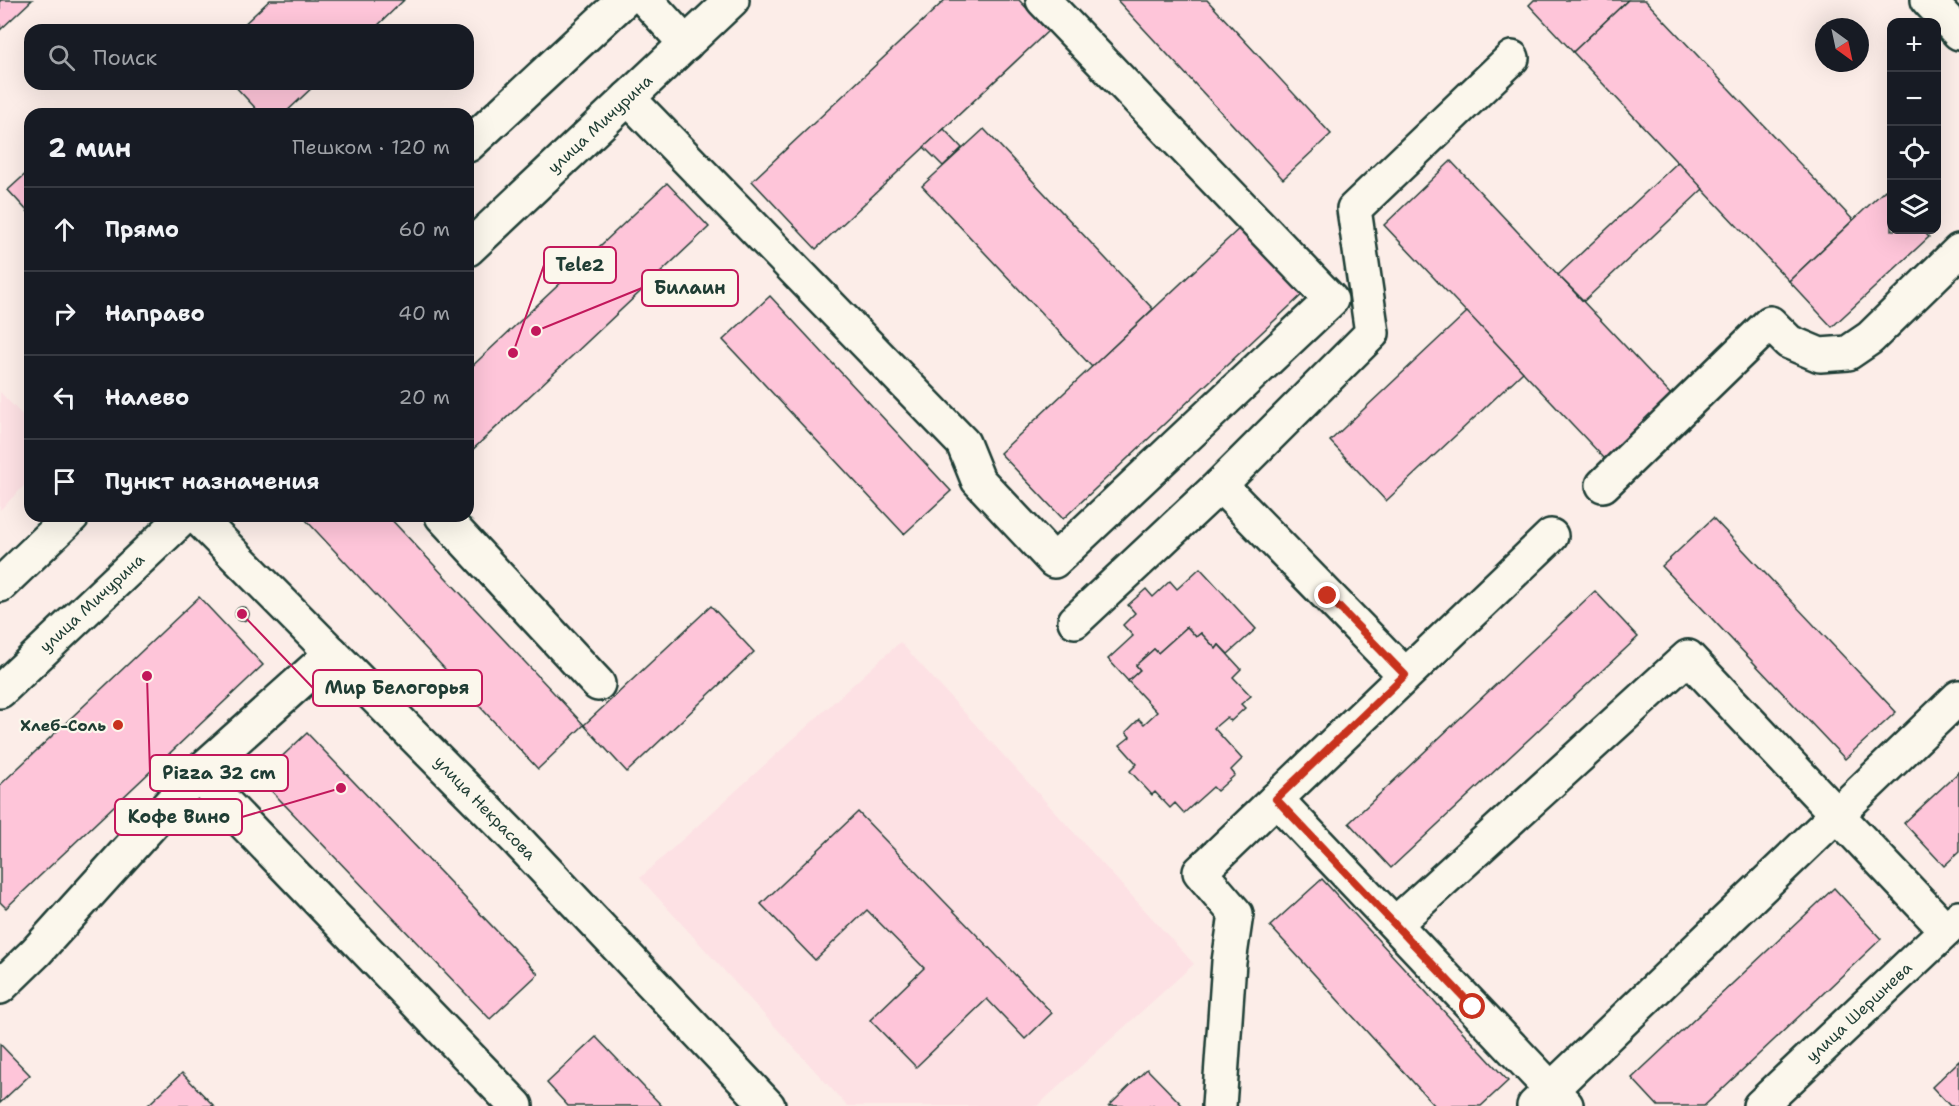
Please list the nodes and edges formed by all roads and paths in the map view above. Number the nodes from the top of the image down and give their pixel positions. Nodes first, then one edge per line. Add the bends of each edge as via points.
1 (624, 0) edge
2 (646, 0) edge
3 (732, 0) edge
4 (1043, 0) edge
5 (1928, 0) edge
6 (1959, 33) edge
7 (686, 44) junction
8 (1512, 58) dead end
9 (628, 98) junction
10 (474, 139) edge
11 (474, 243) edge
12 (1959, 251) edge
13 (1603, 484) dead end
14 (1220, 485) junction
15 (66, 522) edge
16 (179, 522) edge
17 (202, 522) edge
18 (448, 522) edge
19 (1551, 536) dead end
20 (0, 585) edge
21 (1075, 621) dead end
22 (332, 653) junction
23 (1405, 675) junction
24 (598, 684) dead end
25 (0, 691) edge
26 (1959, 697) edge
27 (197, 774) junction
28 (1276, 799) junction
29 (1838, 814) junction
30 (1395, 924) junction
31 (1953, 924) edge
32 (0, 987) edge
33 (1551, 1101) edge
34 (516, 1106) edge
35 (768, 1106) edge
36 (1219, 1106) edge
37 (1760, 1106) edge

1 - 10 street
2 - 7 street
3 - 7 street, улица Мичурина
4 - 9 street via 1331,300 1054,561 978,480 963,443
5 - 6 street
7 - 9 street, улица Мичурина
8 - 14 street via 1354,209 1372,333
9 - 11 street, улица Мичурина
12 - 13 street via 1870,338 1848,353 1820,355 1788,342 1770,322
14 - 21 street
14 - 23 street
15 - 20 street
16 - 25 street, улица Мичурина
17 - 22 street, улица Некрасова
18 - 24 street
19 - 23 street
22 - 27 street
22 - 35 street, улица Некрасова via 518,841
23 - 28 street
26 - 29 street
27 - 32 street
27 - 34 street
28 - 30 street
28 - 36 street via 1200,872 1236,914
29 - 30 street via 1688,657
29 - 31 street
29 - 33 street
30 - 33 street
31 - 37 street, улица Шершнева

